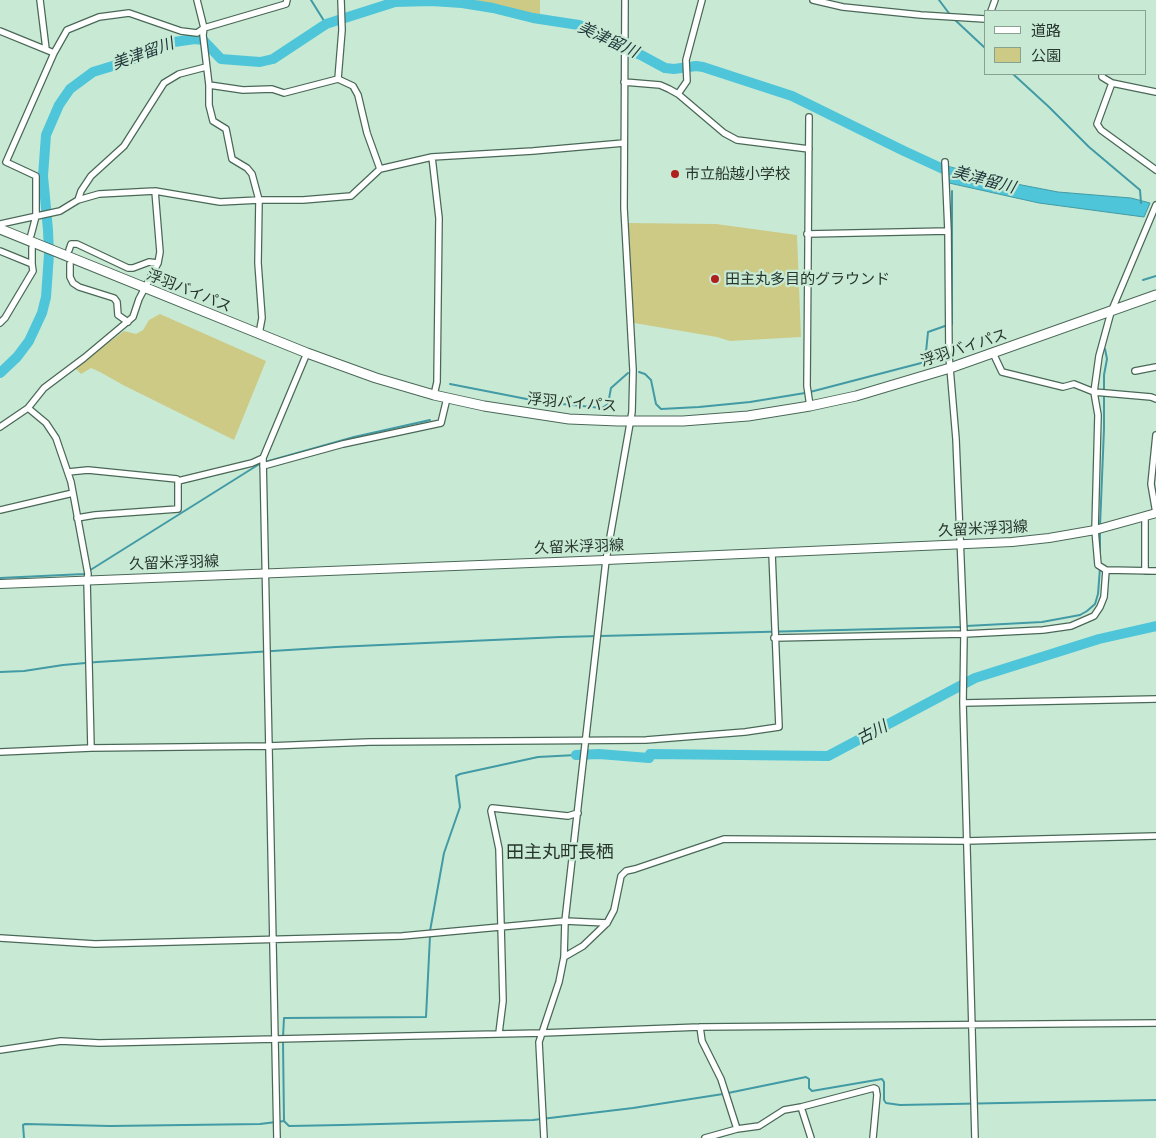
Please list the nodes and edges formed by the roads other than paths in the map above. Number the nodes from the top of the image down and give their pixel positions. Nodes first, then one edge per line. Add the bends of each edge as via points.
1 (40, 0) edge
2 (197, 0) edge
3 (287, 0) edge
4 (341, 0) edge
5 (625, 0) edge
6 (702, 0) edge
7 (813, 0) edge
8 (984, 19) edge
9 (204, 28) junction
10 (0, 31) edge
11 (46, 49) junction
12 (54, 52) junction
13 (206, 67) junction
14 (1102, 75) edge
15 (338, 79) junction
16 (624, 82) junction
17 (1112, 83) junction
18 (209, 85) junction
19 (1156, 92) edge
20 (678, 94) junction
21 (809, 117) dead end
22 (624, 143) junction
23 (809, 149) junction
24 (432, 158) junction
25 (945, 162) dead end
26 (380, 169) junction
27 (1156, 170) edge
28 (155, 191) junction
29 (78, 200) junction
30 (259, 200) junction
31 (1156, 205) edge
32 (36, 216) junction
33 (0, 224) edge
34 (0, 229) edge
35 (948, 231) junction
36 (807, 234) junction
37 (31, 235) dead end
38 (36, 247) junction
39 (0, 251) edge
40 (66, 252) junction
41 (158, 263) junction
42 (32, 264) junction
43 (70, 264) dead end
44 (145, 289) junction
45 (1156, 296) edge
46 (1111, 312) junction
47 (128, 322) junction
48 (0, 323) edge
49 (259, 334) junction
50 (307, 353) junction
51 (993, 354) junction
52 (950, 368) junction
53 (1156, 368) edge
54 (1135, 371) dead end
55 (1094, 392) junction
56 (434, 395) junction
57 (447, 398) junction
58 (1156, 399) edge
59 (810, 406) junction
60 (28, 408) junction
61 (630, 422) junction
62 (0, 427) edge
63 (1156, 435) edge
64 (263, 462) junction
65 (68, 472) junction
66 (178, 481) junction
67 (73, 493) junction
68 (0, 510) edge
69 (1156, 513) edge
70 (1146, 516) junction
71 (77, 518) junction
72 (1095, 530) junction
73 (960, 544) junction
74 (772, 553) junction
75 (606, 560) junction
76 (1106, 570) junction
77 (1145, 571) junction
78 (1156, 571) edge
79 (265, 573) junction
80 (88, 575) junction
81 (0, 584) edge
82 (964, 634) junction
83 (774, 638) junction
84 (1156, 699) edge
85 (963, 703) junction
86 (585, 740) junction
87 (269, 746) junction
88 (91, 748) junction
89 (0, 752) edge
90 (578, 813) junction
91 (1156, 836) edge
92 (966, 841) junction
93 (565, 921) junction
94 (607, 923) junction
95 (502, 926) junction
96 (0, 938) edge
97 (273, 939) junction
98 (564, 957) junction
99 (1156, 1023) edge
100 (971, 1024) junction
101 (700, 1027) junction
102 (542, 1032) junction
103 (499, 1033) junction
104 (275, 1039) junction
105 (0, 1050) edge
106 (801, 1108) junction
107 (737, 1129) junction
108 (277, 1138) edge
109 (544, 1138) edge
110 (705, 1138) edge
111 (811, 1138) edge
112 (873, 1138) edge
113 (975, 1138) edge

1 - 11 street
2 - 9 street
3 - 9 street via 286,4
4 - 15 street
5 - 16 street
6 - 20 street via 686,60 687,80
7 - 8 street via 843,7
9 - 12 street via 197,32 181,30 120,13 99,17 67,30
9 - 13 street
10 - 11 street
11 - 12 street
12 - 32 street via 6,162 36,176
13 - 18 street
13 - 29 street via 179,74 164,83 124,146 91,176
14 - 17 street
15 - 18 street via 284,93 272,89 243,90
15 - 26 street via 353,86 358,95
16 - 20 street via 660,85
16 - 22 street
17 - 19 street
17 - 27 street via 1097,124
18 - 30 street via 213,121 226,129 232,159 252,174
20 - 23 street via 710,123 737,140
21 - 23 street
22 - 24 street
22 - 61 street via 624,208 633,370
23 - 36 street
24 - 26 street
24 - 56 street via 439,218 437,382
25 - 35 street
26 - 30 street via 351,196
28 - 29 street via 99,194
28 - 30 street via 220,202
28 - 41 street
29 - 32 street via 60,211
30 - 49 street via 258,263 262,318
31 - 46 street
32 - 33 street
32 - 37 street
34 - 38 highway, 浮羽バイパス
35 - 36 street
35 - 52 street
36 - 59 street via 807,386
38 - 40 highway, 浮羽バイパス
38 - 42 street
39 - 42 street
40 - 41 street via 71,244 77,244 128,268
40 - 44 highway, 浮羽バイパス
41 - 44 street
42 - 48 street via 33,271
43 - 47 street via 73,283 114,298 118,302 118,315
44 - 47 street via 133,318
44 - 49 highway, 浮羽バイパス
45 - 46 highway, 浮羽バイパス
46 - 51 highway, 浮羽バイパス
46 - 55 street via 1099,356
47 - 60 street via 44,388
49 - 50 highway, 浮羽バイパス
50 - 56 highway, 浮羽バイパス
50 - 64 street
51 - 52 highway, 浮羽バイパス
51 - 55 street via 1002,372 1063,388 1074,384
52 - 59 highway, 浮羽バイパス
52 - 73 street
53 - 54 street
55 - 58 street
55 - 72 street via 1098,415
56 - 57 highway, 浮羽バイパス
57 - 61 highway, 浮羽バイパス via 522,413
57 - 64 street via 441,423
59 - 61 highway, 浮羽バイパス via 716,419
60 - 62 street
60 - 65 street via 50,427
61 - 75 street
63 - 69 street via 1150,484
64 - 66 street
64 - 79 street
65 - 66 street via 88,470
65 - 67 street
66 - 71 street via 178,509
67 - 68 street
67 - 71 street
69 - 70 main road, 久留米浮羽線
70 - 72 main road, 久留米浮羽線
70 - 77 street
71 - 80 street
72 - 73 main road, 久留米浮羽線 via 1049,538
72 - 76 street via 1098,565
73 - 74 main road, 久留米浮羽線
73 - 82 street
74 - 75 main road, 久留米浮羽線
74 - 83 street
75 - 79 main road, 久留米浮羽線
75 - 86 street
76 - 77 street
76 - 82 street via 1100,607 1094,616 1084,621 1043,630
77 - 78 street
79 - 80 main road, 久留米浮羽線
79 - 87 street
80 - 81 main road, 久留米浮羽線
80 - 88 street
82 - 83 street
82 - 85 street
83 - 86 street via 779,727 646,740
84 - 85 street
85 - 92 street
86 - 87 street
86 - 90 street
87 - 88 street
87 - 97 street
88 - 89 street
90 - 93 street
90 - 95 street via 568,816 492,808 491,817 499,849
91 - 92 street
92 - 94 street via 724,839 626,871 621,876 614,910
92 - 100 street
93 - 94 street
93 - 95 street
93 - 98 street
94 - 98 street via 583,946
95 - 97 street via 402,936
95 - 103 street via 503,1001
96 - 97 street via 95,944
97 - 104 street
98 - 102 street via 560,982
99 - 100 street
100 - 101 street
100 - 113 street
101 - 102 street
101 - 107 street via 702,1041 721,1079
102 - 103 street
102 - 109 street via 539,1042
103 - 104 street
104 - 105 street via 60,1041
104 - 108 street
106 - 107 street via 784,1110 759,1126
106 - 111 street
106 - 112 street via 874,1088 877,1095
107 - 110 street

